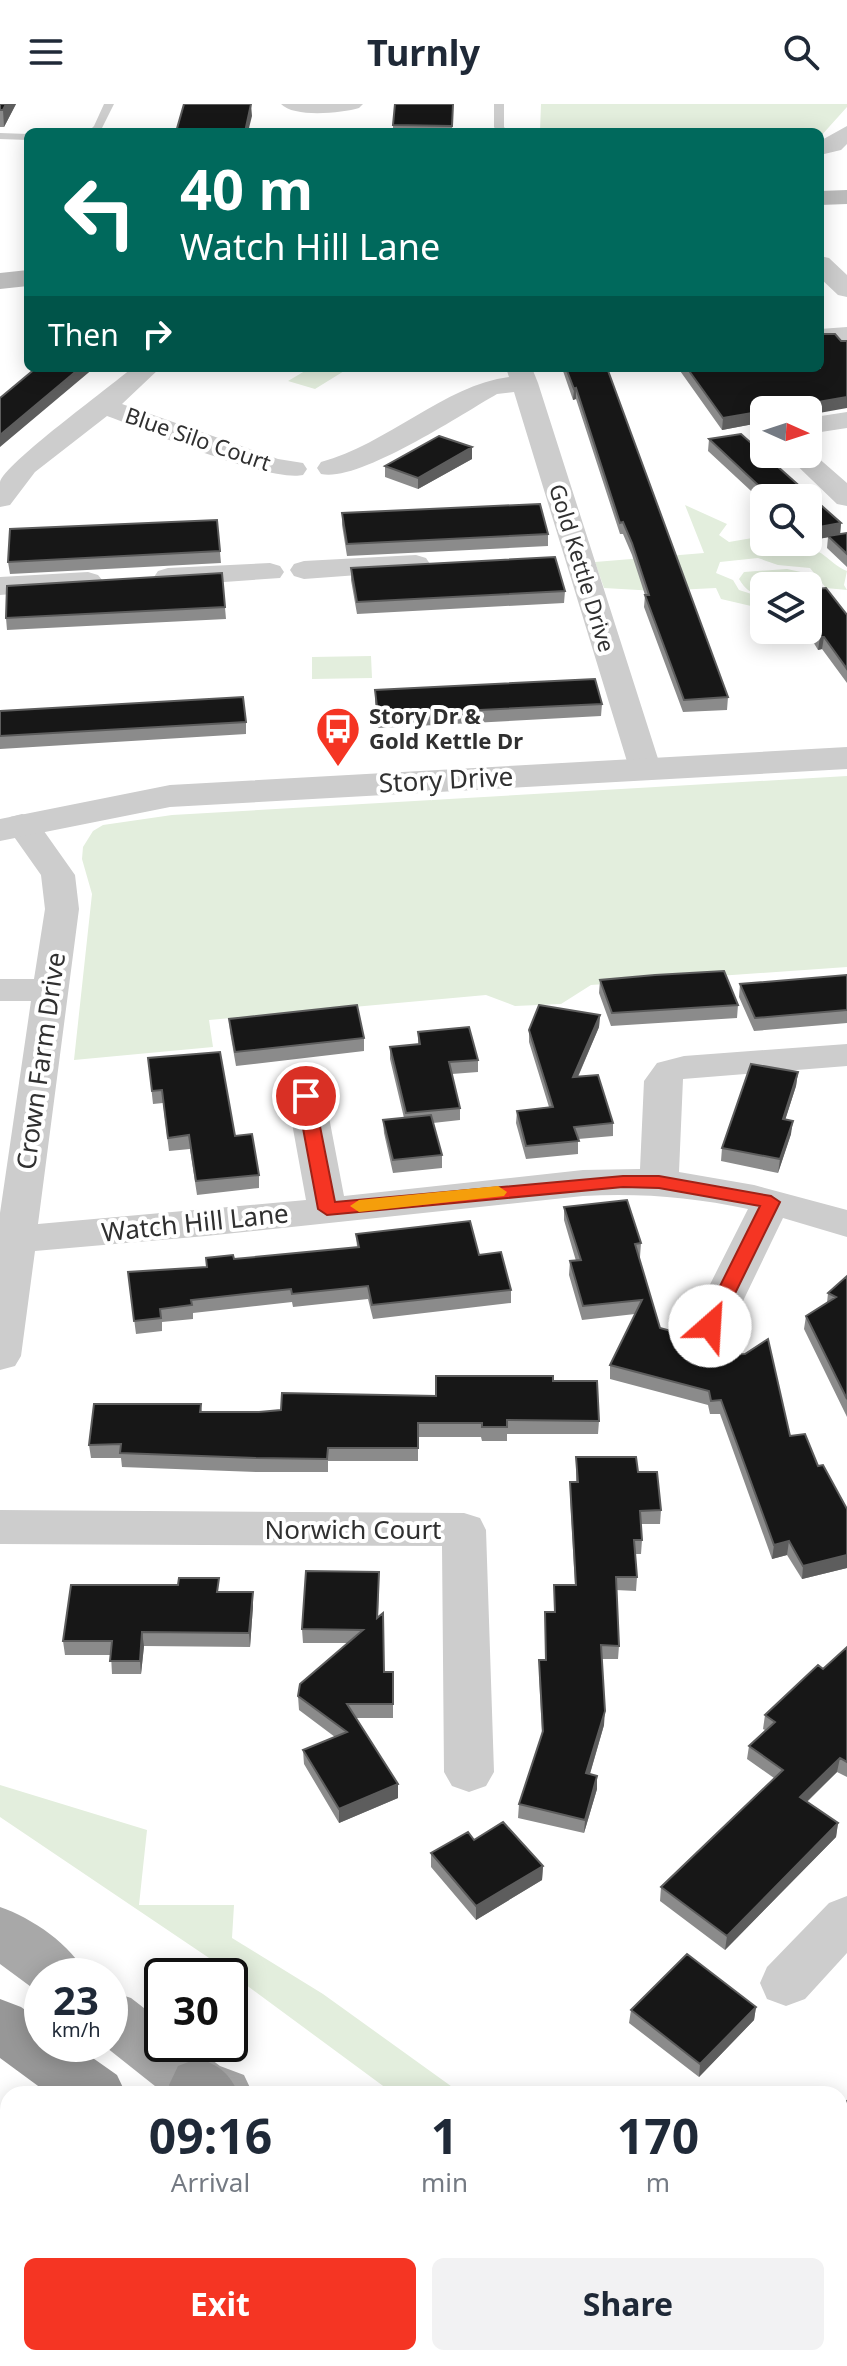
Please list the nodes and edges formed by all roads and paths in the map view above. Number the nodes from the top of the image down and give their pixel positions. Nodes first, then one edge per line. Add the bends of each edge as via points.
1 (109, 104) edge
2 (292, 104) edge
3 (352, 104) edge
4 (499, 104) edge
5 (99, 128) edge
6 (500, 128) edge
7 (847, 132) edge
8 (24, 137) edge
9 (1, 138) edge
10 (824, 147) edge
11 (824, 175) edge
12 (847, 175) edge
13 (847, 197) edge
14 (824, 198) edge
15 (24, 254) edge
16 (0, 256) edge
17 (824, 268) edge
18 (24, 278) edge
19 (0, 281) edge
20 (847, 289) edge
21 (847, 334) edge
22 (824, 336) edge
23 (142, 372) edge
24 (522, 376) edge
25 (104, 406) junction
26 (845, 423) edge
27 (822, 425) edge
28 (331, 468) dead end
29 (814, 468) edge
30 (293, 469) dead end
31 (847, 498) edge
32 (0, 499) edge
33 (579, 556) junction
34 (549, 558) edge
35 (442, 563) edge
36 (304, 570) dead end
37 (270, 572) dead end
38 (143, 578) edge
39 (111, 580) edge
40 (0, 586) edge
41 (847, 758) edge
42 (645, 768) junction
43 (11, 827) edge
44 (0, 990) edge
45 (52, 990) junction
46 (847, 1055) edge
47 (306, 1096) dead end
48 (659, 1182) junction
49 (771, 1202) junction
50 (327, 1209) junction
51 (847, 1224) edge
52 (17, 1239) junction
53 (710, 1326) dead end
54 (0, 1356) edge
55 (0, 1527) edge
56 (469, 1772) dead end
57 (847, 1918) edge
58 (0, 1931) edge
59 (35, 1958) edge
60 (786, 1983) dead end
61 (0, 2025) edge
62 (128, 2030) edge
63 (85, 2086) edge
64 (203, 2086) edge

1 - 5 lane
2 - 3 street
4 - 6 lane
7 - 10 street
8 - 9 lane
11 - 12 main road
13 - 14 main road
15 - 16 main road
17 - 20 street
18 - 19 main road
21 - 22 street
23 - 25 street
24 - 28 street via 491,387 357,461
24 - 33 street, Gold Kettle Drive
25 - 30 street, Blue Silo Court
25 - 32 street via 25,466
26 - 27 street
29 - 31 street
33 - 34 street
33 - 42 street, Gold Kettle Drive
35 - 36 street
37 - 38 street
39 - 40 street
41 - 42 street, Story Drive
42 - 43 street, Story Drive via 170,796
43 - 45 street, Crown Farm Drive via 52,866 61,886
44 - 45 street
45 - 52 street, Crown Farm Drive
46 - 48 street via 670,1071 663,1081
47 - 50 street
48 - 49 street, Watch Hill Lane
48 - 50 street, Watch Hill Lane via 583,1183
49 - 51 street, Watch Hill Lane
49 - 53 street
50 - 52 street, Watch Hill Lane
52 - 54 street, Crown Farm Drive
55 - 56 street, Norwich Court via 464,1530
57 - 60 street
58 - 59 main road
61 - 63 highway
62 - 64 main road

